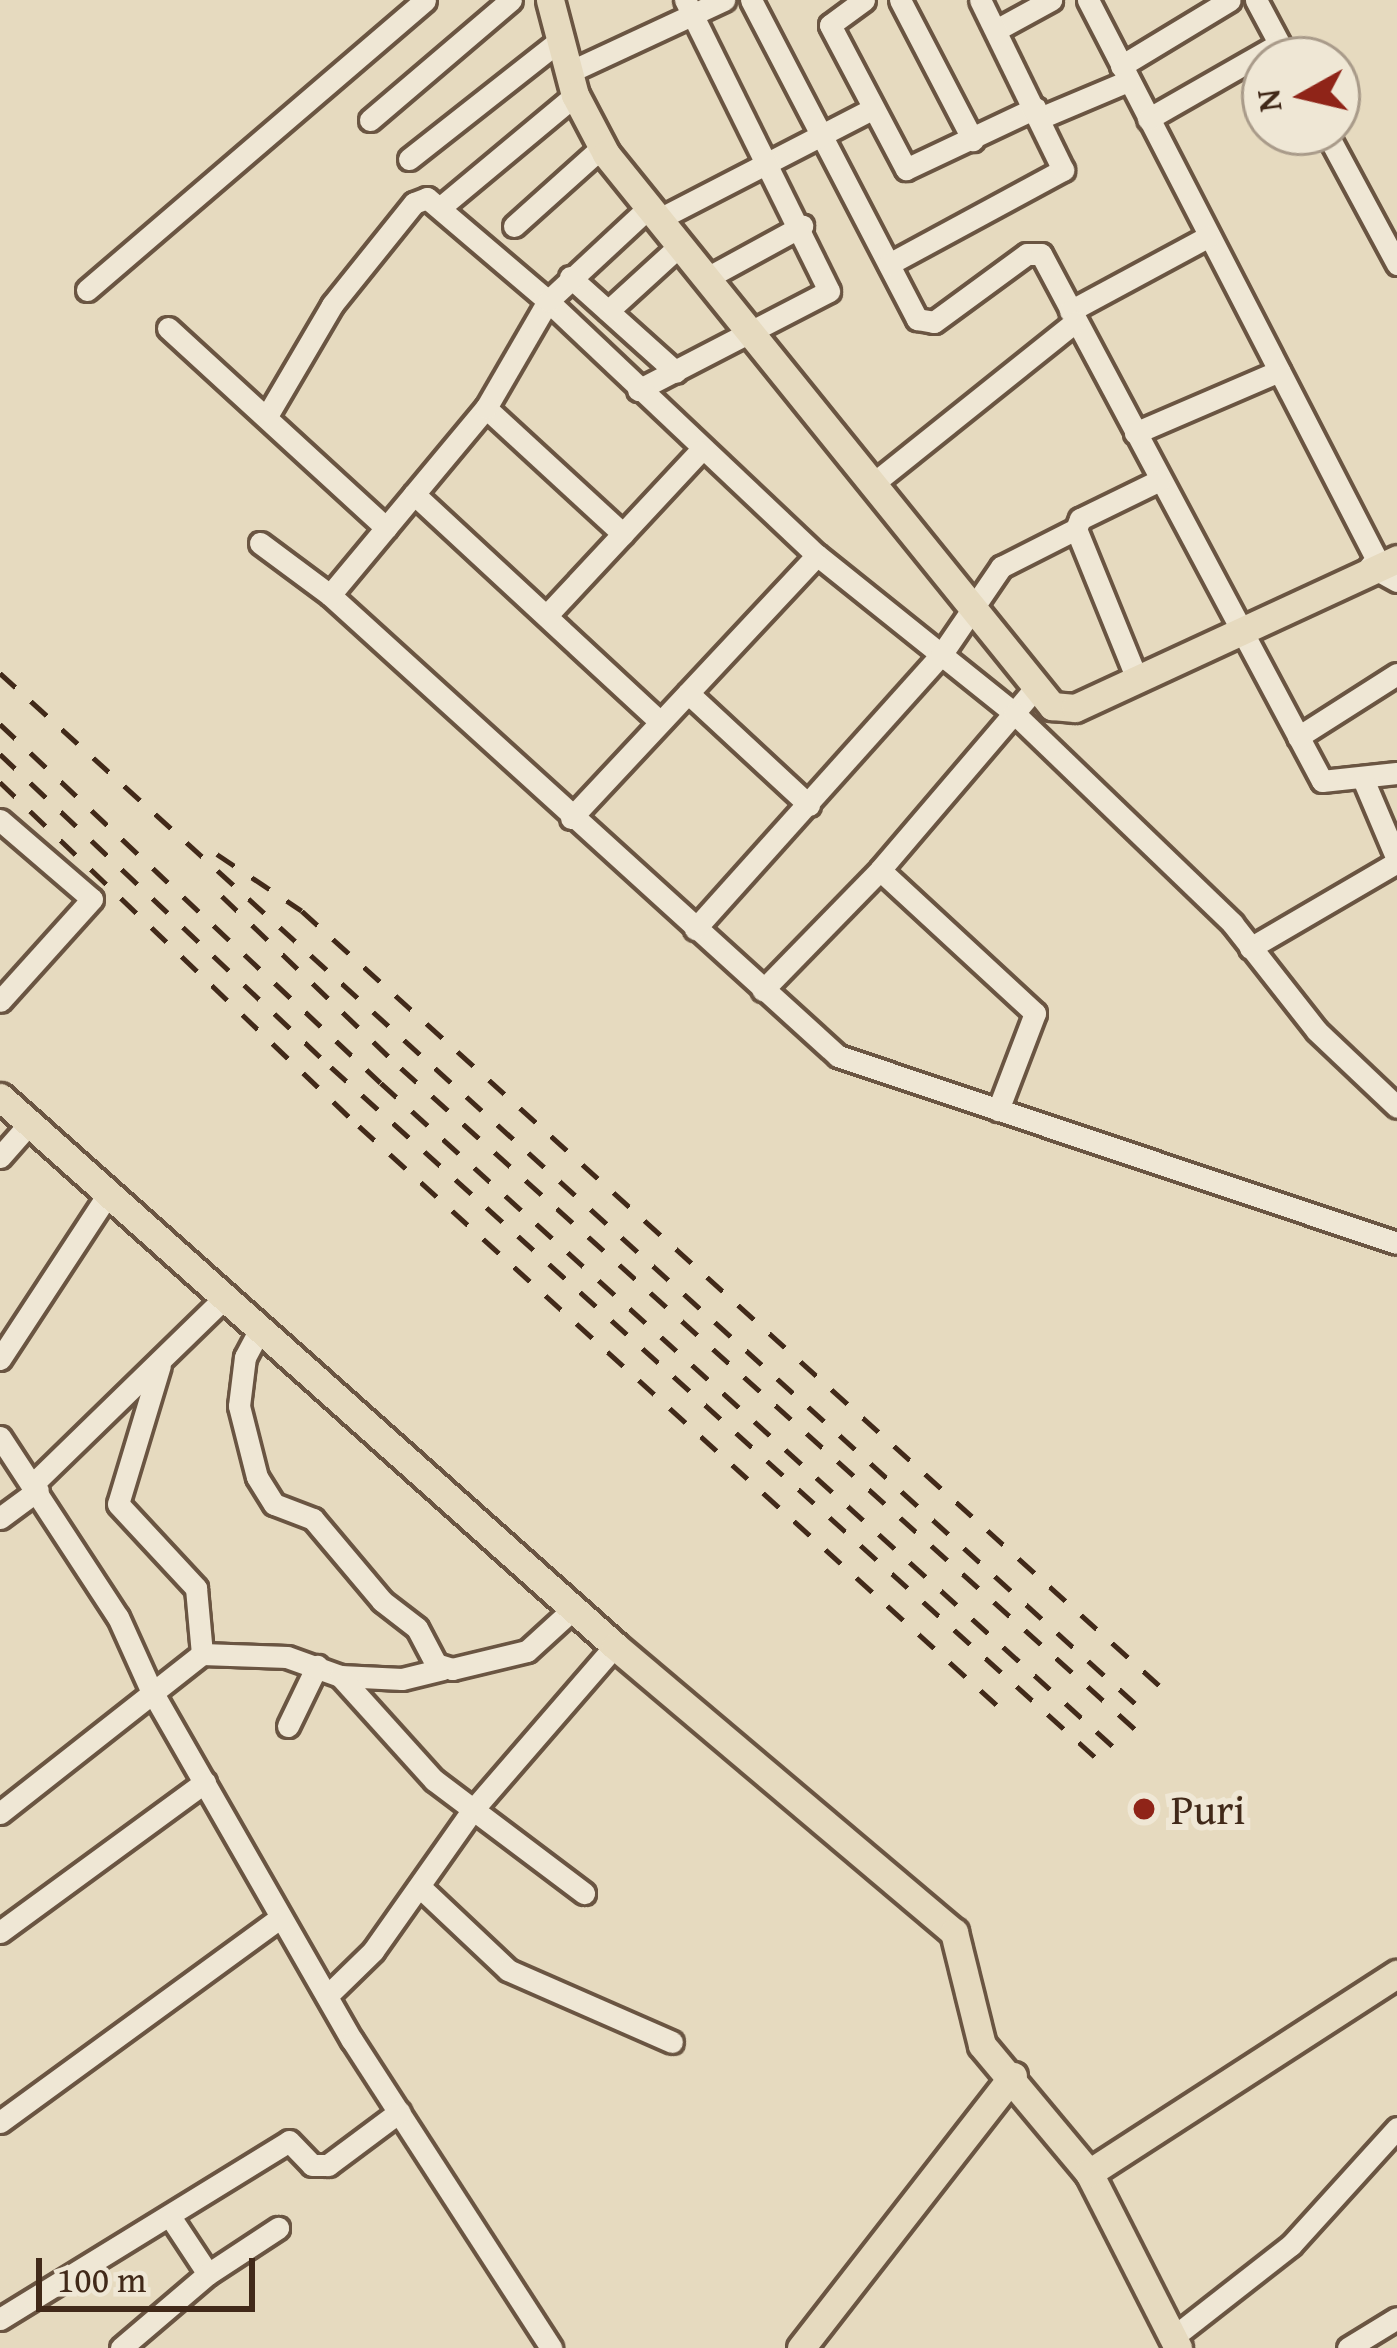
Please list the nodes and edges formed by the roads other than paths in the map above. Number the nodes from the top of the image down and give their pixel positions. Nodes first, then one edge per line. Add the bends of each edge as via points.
1 (425, 0) edge
2 (511, 0) edge
3 (550, 0) edge
4 (724, 0) edge
5 (752, 0) edge
6 (864, 0) edge
7 (899, 0) edge
8 (980, 0) edge
9 (1052, 0) edge
10 (1088, 0) edge
11 (1230, 0) edge
12 (1256, 0) edge
13 (690, 9) edge
14 (996, 30) junction
15 (1275, 36) edge
16 (560, 40) junction
17 (1125, 73) junction
18 (1241, 73) edge
19 (572, 84) junction
20 (872, 109) junction
21 (1038, 113) junction
22 (1148, 119) junction
23 (370, 120) dead end
24 (822, 135) junction
25 (973, 140) junction
26 (602, 147) junction
27 (1339, 156) edge
28 (409, 159) dead end
29 (769, 160) junction
30 (442, 206) junction
31 (652, 214) junction
32 (514, 226) dead end
33 (802, 226) junction
34 (1209, 236) junction
35 (678, 247) junction
36 (889, 264) junction
37 (1397, 264) edge
38 (570, 277) junction
39 (705, 279) junction
40 (87, 290) dead end
41 (548, 301) junction
42 (608, 311) junction
43 (1072, 316) junction
44 (168, 328) dead end
45 (748, 334) junction
46 (1279, 371) junction
47 (676, 372) junction
48 (638, 390) junction
49 (486, 408) junction
50 (267, 416) junction
51 (1135, 433) junction
52 (700, 452) junction
53 (1160, 480) junction
54 (874, 483) junction
55 (414, 494) junction
56 (386, 528) junction
57 (1076, 529) junction
58 (623, 534) junction
59 (260, 543) dead end
60 (817, 555) junction
61 (1389, 565) edge
62 (330, 595) junction
63 (973, 608) junction
64 (548, 614) junction
65 (1241, 632) junction
66 (941, 655) junction
67 (1397, 674) edge
68 (1137, 680) junction
69 (1036, 687) junction
70 (688, 693) junction
71 (1014, 713) junction
72 (660, 722) junction
73 (1298, 737) junction
74 (1397, 773) edge
75 (1363, 779) junction
76 (809, 805) junction
77 (571, 818) junction
78 (0, 820) edge
79 (1397, 861) edge
80 (880, 870) junction
81 (695, 929) junction
82 (1250, 948) junction
83 (763, 990) junction
84 (0, 1001) edge
85 (0, 1097) edge
86 (1397, 1107) edge
87 (998, 1110) junction
88 (30, 1124) junction
89 (0, 1156) edge
90 (109, 1194) junction
91 (1397, 1243) edge
92 (225, 1298) junction
93 (260, 1329) junction
94 (0, 1358) edge
95 (160, 1365) junction
96 (0, 1438) edge
97 (36, 1487) junction
98 (0, 1518) edge
99 (573, 1609) junction
100 (615, 1646) junction
101 (202, 1654) junction
102 (317, 1666) junction
103 (443, 1669) junction
104 (340, 1676) junction
105 (150, 1688) junction
106 (288, 1726) dead end
107 (205, 1782) junction
108 (471, 1812) junction
109 (0, 1814) edge
110 (420, 1887) junction
111 (584, 1893) dead end
112 (280, 1918) junction
113 (0, 1932) edge
114 (1397, 1974) edge
115 (328, 1994) junction
116 (672, 2042) dead end
117 (1012, 2076) junction
118 (399, 2112) junction
119 (0, 2122) edge
120 (1397, 2128) edge
121 (1089, 2174) junction
122 (171, 2218) junction
123 (278, 2228) dead end
124 (208, 2274) junction
125 (1397, 2318) edge
126 (0, 2319) edge
127 (1175, 2343) edge
128 (121, 2348) edge
129 (551, 2348) edge
130 (801, 2348) edge
131 (1348, 2348) edge

1 - 40 street
2 - 23 street
3 - 16 main road
4 - 13 street
5 - 24 street
6 - 20 street via 830,25
7 - 25 street
8 - 14 street
9 - 14 street
10 - 17 street
11 - 17 street
12 - 15 street
13 - 19 street
13 - 29 street
14 - 21 street
16 - 19 main road
16 - 28 street
17 - 21 street
17 - 22 street
18 - 22 street
19 - 26 main road
19 - 30 street
20 - 24 street
20 - 25 street via 906,169
21 - 25 street
21 - 36 street via 1061,175
22 - 34 street
24 - 29 street
24 - 36 street
26 - 31 main road
26 - 32 street
27 - 37 street
29 - 31 street
29 - 33 street
30 - 41 street
30 - 50 street via 427,198 414,203 332,305
31 - 35 main road
31 - 38 street
33 - 39 street
33 - 45 street via 829,292
34 - 43 street
34 - 46 street
35 - 39 main road
35 - 42 street
36 - 43 street via 922,324 1034,253
38 - 41 street
38 - 42 street
39 - 45 main road
41 - 48 street
41 - 49 street
42 - 47 street
43 - 51 street
43 - 54 street
44 - 50 street
45 - 47 street
45 - 54 main road
46 - 51 street
46 - 61 street
47 - 48 street
48 - 52 street
49 - 55 street
49 - 58 street
50 - 56 street
51 - 53 street
52 - 58 street
52 - 60 street
53 - 57 street via 1080,519
53 - 65 street
54 - 63 main road
55 - 56 street
55 - 64 street
56 - 62 street
57 - 63 street via 1001,567
57 - 68 street
58 - 64 street
59 - 62 street
60 - 66 street
60 - 70 street
61 - 65 main road
62 - 77 street
63 - 66 street
63 - 69 main road
64 - 72 street
65 - 68 main road
65 - 73 street
66 - 71 street
66 - 76 street
67 - 73 street
68 - 69 main road via 1066,710
69 - 71 street
70 - 72 street
70 - 76 street
71 - 80 street
71 - 82 street
72 - 77 street
73 - 75 street via 1322,782
74 - 75 street
75 - 79 street
76 - 81 street
77 - 81 street
78 - 84 street via 92,899
79 - 82 street
80 - 83 street
80 - 87 street via 1035,1013
81 - 83 street
82 - 86 street via 1317,1031
83 - 87 street via 838,1056
85 - 88 main road
87 - 91 street
88 - 89 street
88 - 90 main road
90 - 92 main road
90 - 94 street
92 - 93 main road
92 - 95 street
93 - 99 main road
93 - 103 street via 239,1379 238,1406 257,1477 282,1511 313,1520 382,1601 417,1628
95 - 97 street
95 - 101 street via 118,1504 196,1588
96 - 97 street
97 - 98 street
97 - 105 street via 118,1617
99 - 100 main road
99 - 103 street via 527,1652
100 - 108 street
100 - 117 main road via 954,1931 976,2032
101 - 102 street via 249,1652
101 - 105 street
102 - 104 street
102 - 106 street
103 - 104 street via 402,1679
104 - 108 street via 417,1765
105 - 107 street
105 - 109 street
107 - 112 street
107 - 113 street
108 - 110 street
108 - 111 street
110 - 115 street
110 - 116 street via 508,1970
112 - 115 street
112 - 119 street
114 - 121 main road
115 - 118 street
117 - 121 main road
117 - 130 main road
118 - 122 street via 328,2165 312,2165 289,2141
118 - 129 street
120 - 127 street via 1291,2245
121 - 127 main road
122 - 124 street
122 - 126 street
123 - 124 street
124 - 128 street
125 - 131 street

